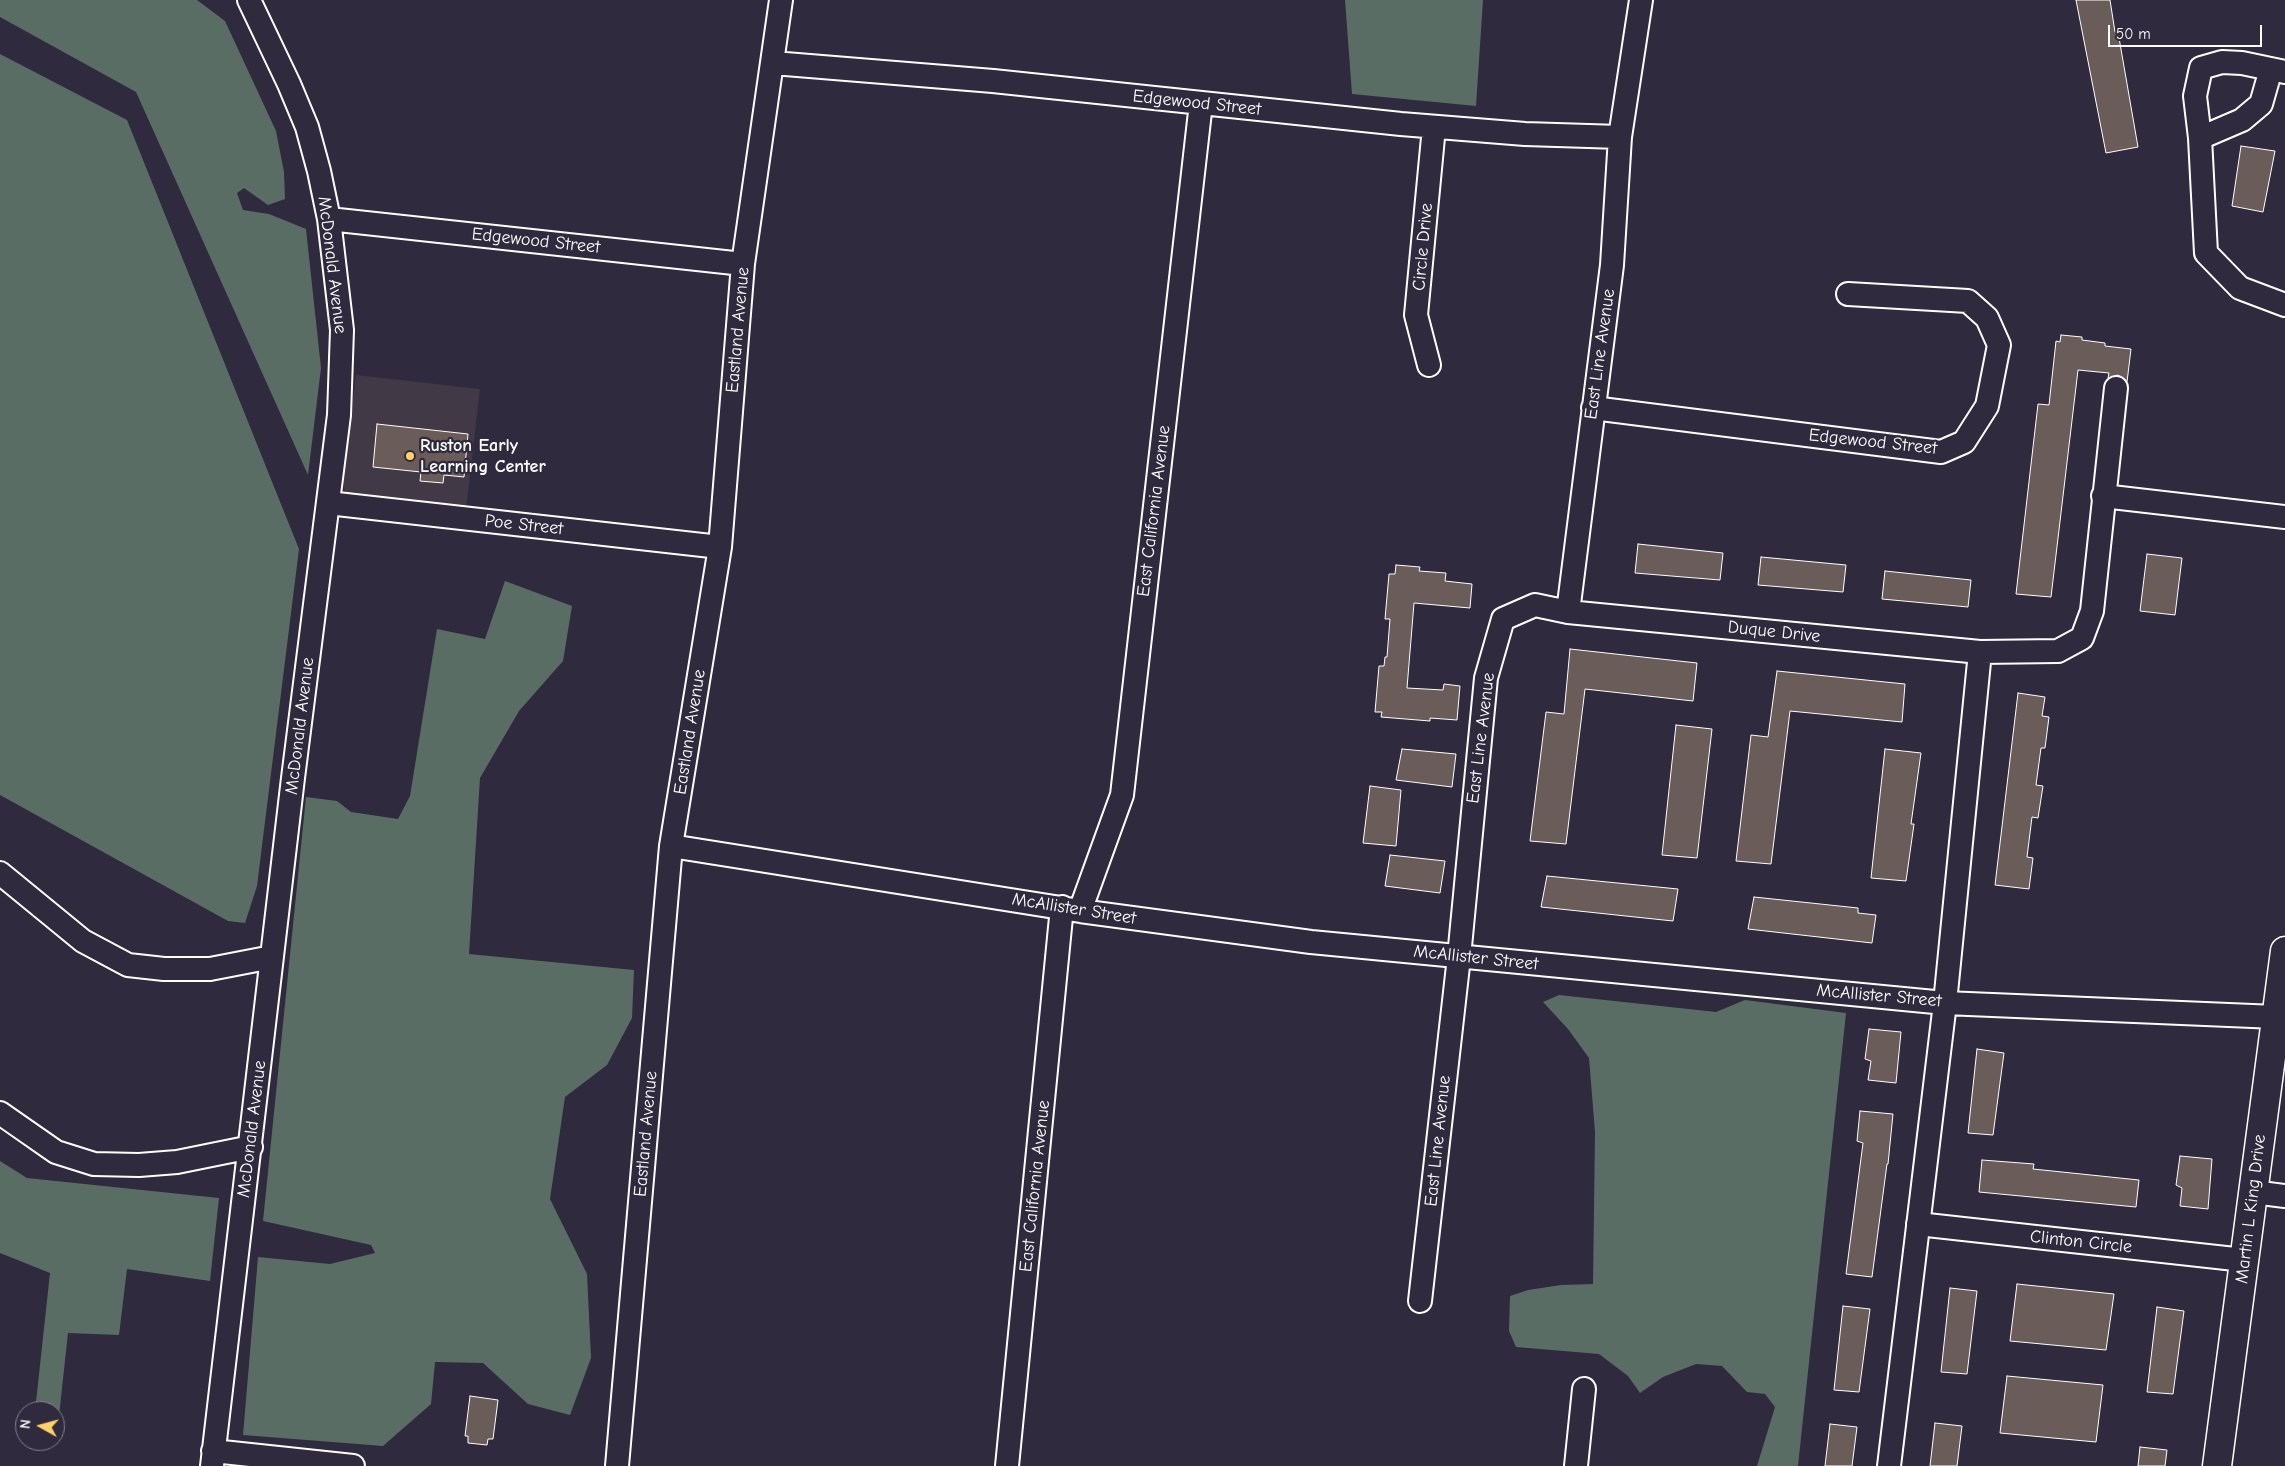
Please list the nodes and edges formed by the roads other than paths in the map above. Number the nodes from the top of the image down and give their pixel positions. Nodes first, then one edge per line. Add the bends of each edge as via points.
1 (249, 0) edge
2 (781, 0) edge
3 (1641, 0) edge
4 (774, 63) junction
5 (2278, 70) edge
6 (1201, 104) junction
7 (1434, 127) junction
8 (1620, 137) junction
9 (2200, 138) junction
10 (329, 219) junction
11 (743, 264) junction
12 (1848, 294) dead end
13 (2285, 305) edge
14 (1429, 365) dead end
15 (2116, 388) dead end
16 (1593, 408) junction
17 (2104, 496) junction
18 (328, 503) junction
19 (2285, 517) edge
20 (720, 547) junction
21 (1568, 612) junction
22 (1980, 652) junction
23 (672, 846) junction
24 (0, 873) edge
25 (1071, 909) junction
26 (2285, 951) edge
27 (1459, 956) junction
28 (272, 957) junction
29 (1945, 1003) junction
30 (2281, 1016) edge
31 (0, 1113) edge
32 (251, 1147) junction
33 (2253, 1192) junction
34 (2285, 1196) edge
35 (1918, 1224) junction
36 (2244, 1260) junction
37 (1420, 1301) dead end
38 (1584, 1389) dead end
39 (212, 1458) edge
40 (353, 1466) edge
41 (617, 1466) edge
42 (1007, 1466) edge
43 (1576, 1466) edge
44 (1889, 1466) edge
45 (2217, 1466) edge

1 - 10 street, McDonald Avenue via 307,127
2 - 4 street, Eastland Avenue
3 - 8 street, East Line Avenue
4 - 6 street, Edgewood Street via 993,81
4 - 11 street, Eastland Avenue
5 - 9 street via 2261,104 2242,120
5 - 9 street via 2222,62 2201,68 2195,96
6 - 7 street, Edgewood Street
6 - 25 street, East California Avenue via 1122,796
7 - 8 street, Edgewood Street
7 - 14 street, Circle Drive via 1416,315
8 - 16 street, East Line Avenue via 1612,265
9 - 13 street via 2206,253 2240,288
10 - 11 street, Edgewood Street
10 - 18 street, McDonald Avenue via 342,330 339,415
11 - 20 street, Eastland Avenue
12 - 16 street, Edgewood Street via 1968,301 1986,318 1999,345 1987,406 1964,442 1941,452
15 - 17 street, Duque Drive
16 - 21 street, East Line Avenue
17 - 19 street
17 - 22 street, Duque Drive via 2092,612 2082,638 2058,651
18 - 20 street, Poe Street
18 - 28 street, McDonald Avenue
20 - 23 street, Eastland Avenue
21 - 22 street, Duque Drive
21 - 27 street, East Line Avenue via 1535,605 1503,619 1486,678
22 - 29 street
23 - 25 street, McAllister Street
23 - 41 street, Eastland Avenue
24 - 28 street via 83,941 128,965 164,969 210,968
25 - 27 street, McAllister Street via 1311,942
25 - 42 street, East California Avenue
26 - 30 main road, Martin L King Drive
27 - 29 street, McAllister Street
27 - 37 street, East Line Avenue
28 - 32 street, McDonald Avenue
29 - 30 street, McAllister Street
29 - 35 street
30 - 33 main road, Martin L King Drive
31 - 32 street via 56,1152 94,1164 177,1162
32 - 39 street, McDonald Avenue
33 - 34 street
33 - 36 main road, Martin L King Drive
35 - 36 street, Clinton Circle
35 - 44 street
36 - 45 main road, Martin L King Drive
38 - 43 street
39 - 40 street

